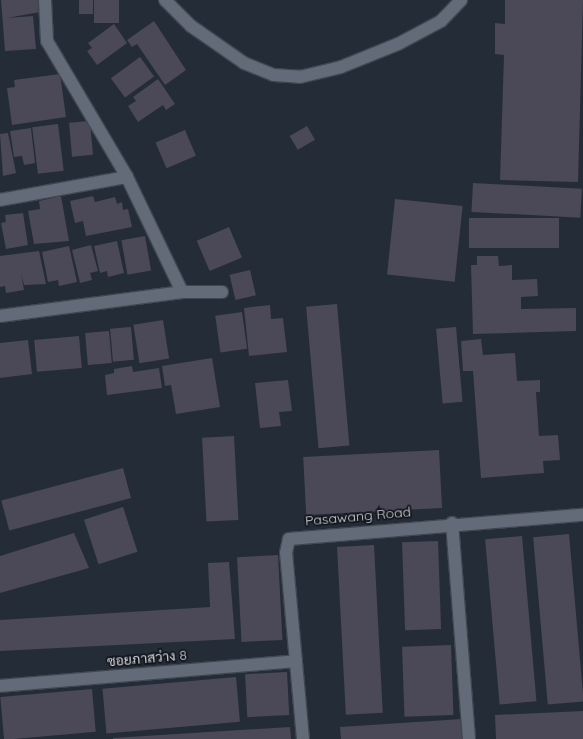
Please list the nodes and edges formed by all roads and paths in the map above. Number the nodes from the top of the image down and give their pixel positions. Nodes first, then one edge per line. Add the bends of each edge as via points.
1 (44, 0) edge
2 (165, 0) edge
3 (461, 0) edge
4 (127, 177) junction
5 (0, 200) edge
6 (182, 292) junction
7 (222, 292) dead end
8 (0, 316) edge
9 (583, 515) edge
10 (452, 523) junction
11 (296, 661) junction
12 (0, 686) edge
13 (303, 739) edge
14 (470, 739) edge

1 - 4 street via 47,41
2 - 3 street via 191,26 244,63 274,75 300,77 341,67 398,44 441,21
4 - 5 street
4 - 6 street
6 - 7 street
6 - 8 street
9 - 10 street, Pasawang Road
10 - 11 street, Pasawang Road via 289,539 286,553
10 - 14 street
11 - 12 street, ซอยภาสว่าง 8
11 - 13 street, Pasawang Road

